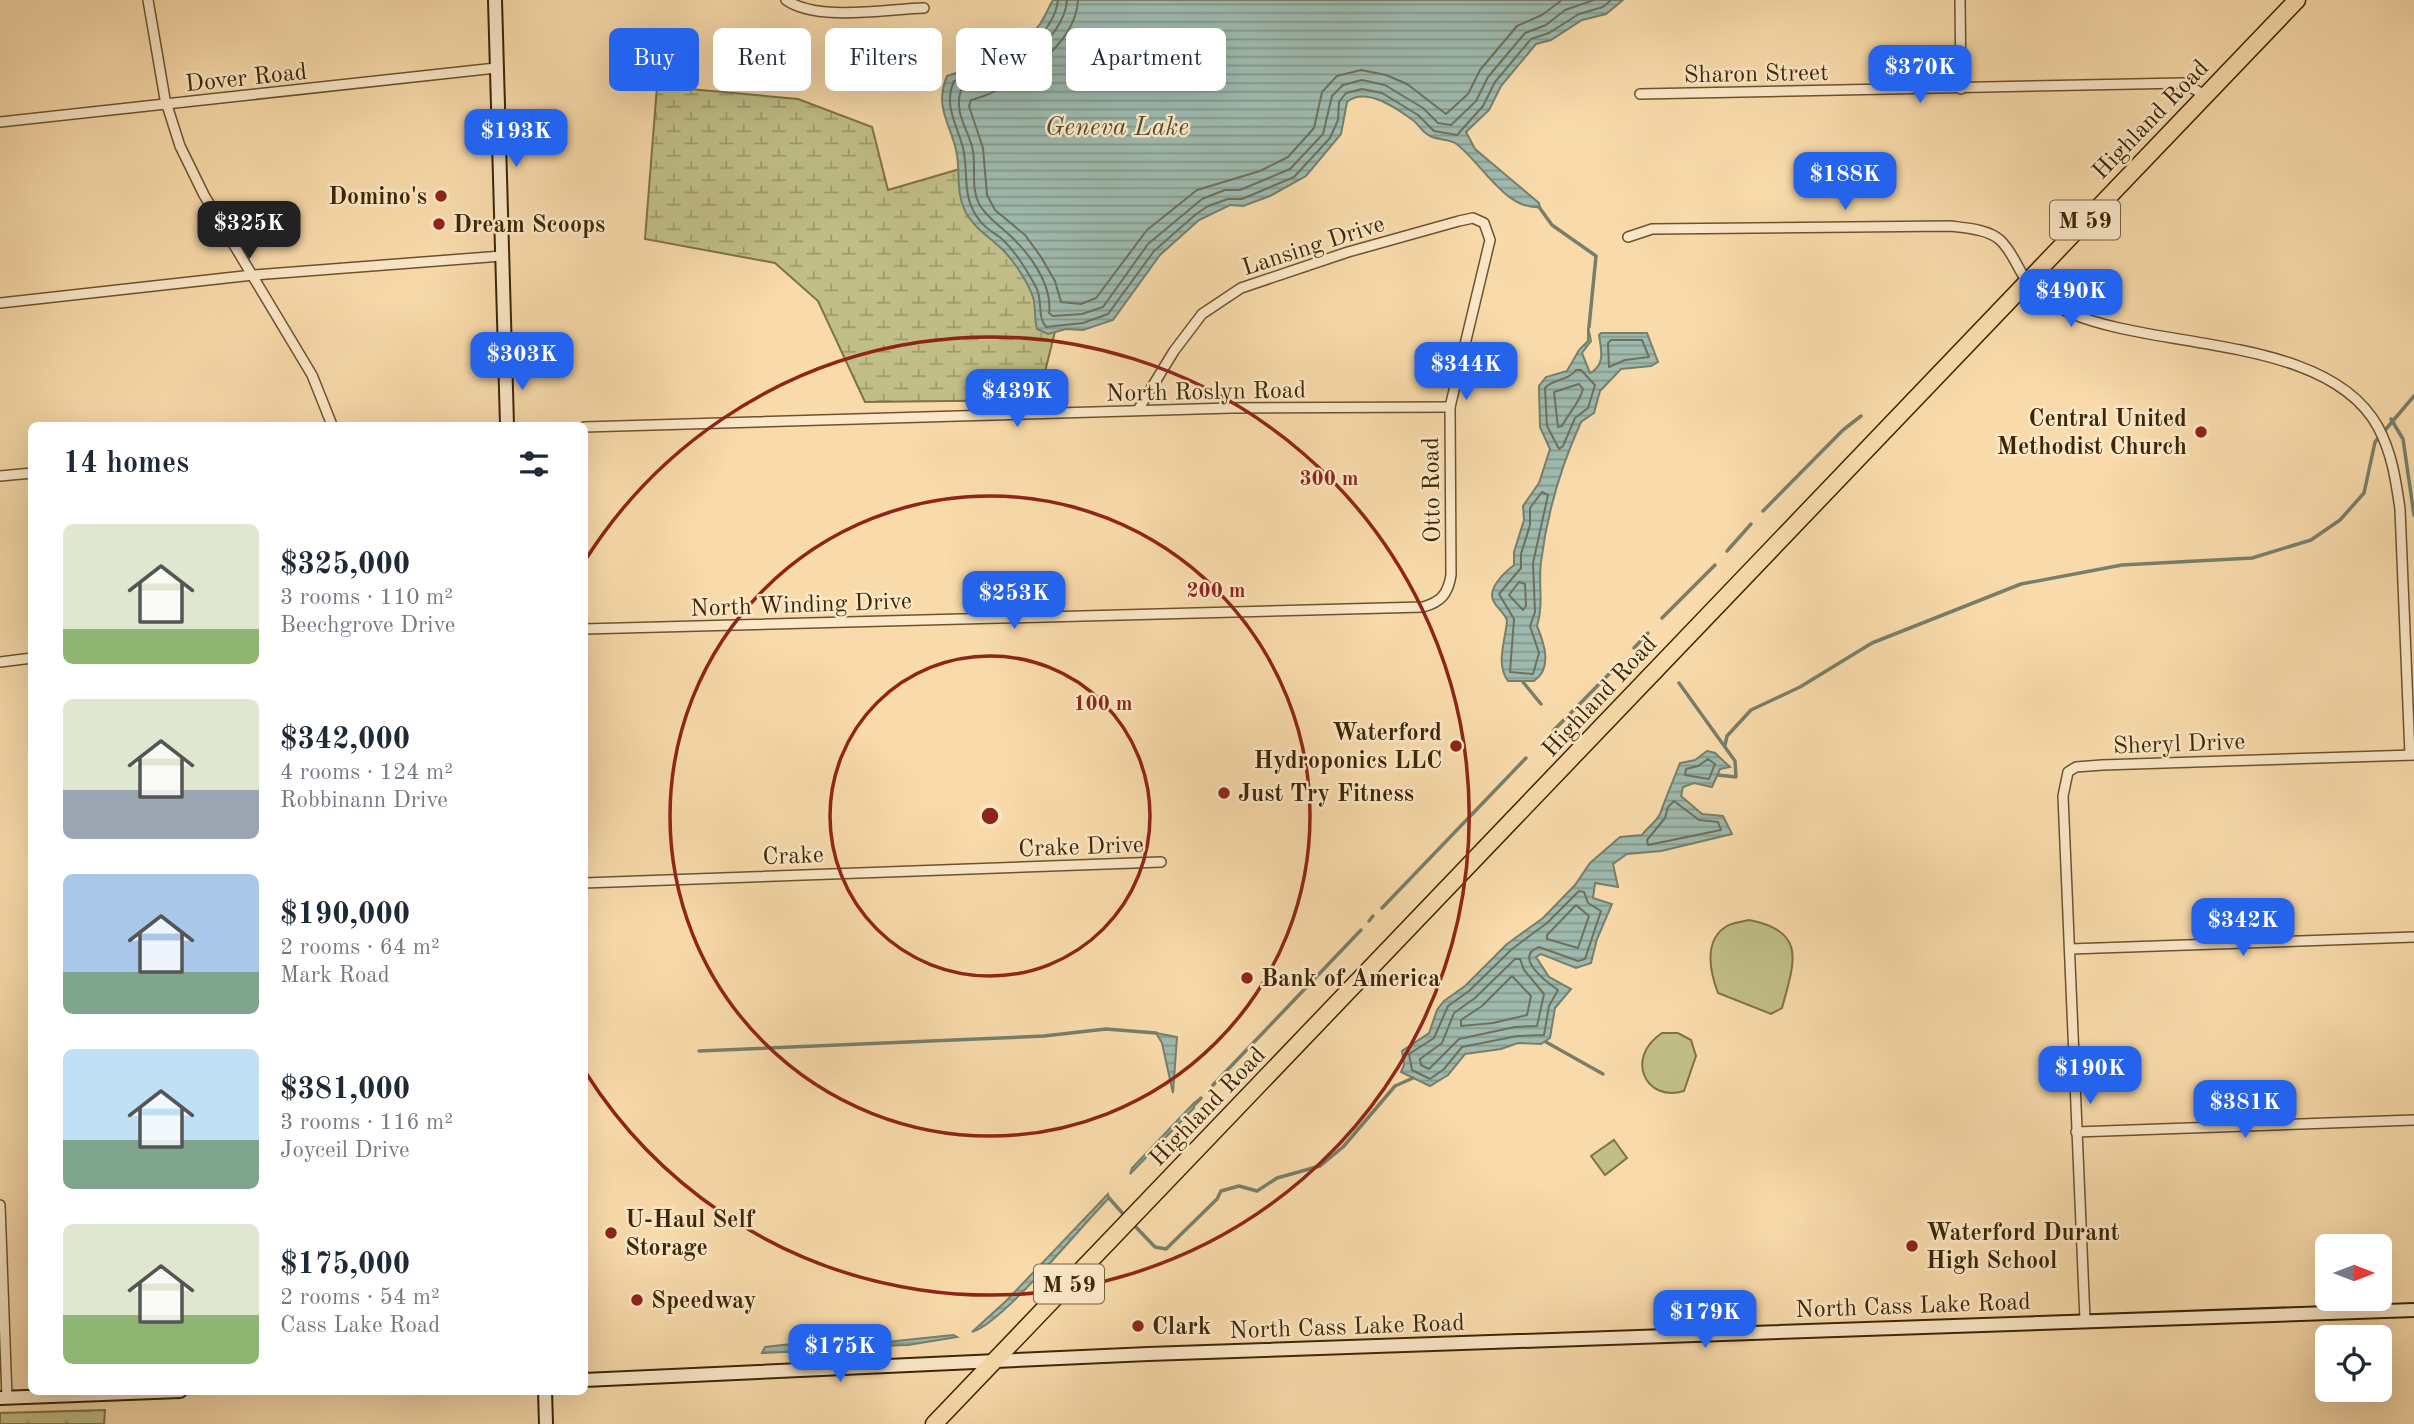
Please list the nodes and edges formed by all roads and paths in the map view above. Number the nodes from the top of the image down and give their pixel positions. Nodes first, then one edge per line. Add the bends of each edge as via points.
1 (148, 0) edge
2 (495, 0) edge
3 (786, 0) edge
4 (1959, 0) edge
5 (2297, 0) edge
6 (925, 8) dead end
7 (496, 68) junction
8 (1961, 89) junction
9 (1640, 94) dead end
10 (2205, 95) junction
11 (167, 105) junction
12 (0, 122) edge
13 (1473, 218) joint
14 (1628, 237) dead end
15 (502, 256) junction
16 (253, 275) junction
17 (2026, 281) junction
18 (0, 303) edge
19 (1450, 407) junction
20 (1138, 411) junction
21 (331, 422) edge
22 (507, 422) edge
23 (588, 426) edge
24 (28, 473) edge
25 (0, 476) edge
26 (1438, 603) joint
27 (588, 629) edge
28 (28, 658) edge
29 (0, 662) edge
30 (2412, 755) edge
31 (1161, 862) dead end
32 (1003, 868) joint
33 (588, 883) edge
34 (2414, 937) edge
35 (2070, 948) junction
36 (2414, 1120) edge
37 (2076, 1132) junction
38 (0, 1205) edge
39 (2414, 1310) edge
40 (2085, 1320) junction
41 (995, 1362) junction
42 (588, 1380) edge
43 (63, 1395) edge
44 (545, 1395) edge
45 (4, 1397) edge
46 (546, 1424) edge
47 (934, 1424) edge

1 - 11 street
2 - 7 street
3 - 6 street via 803,10 824,12
4 - 8 street
5 - 10 highway, Highland Road / M 59
7 - 11 street, Dover Road
7 - 15 street
8 - 9 street, Sharon Street
8 - 10 street, Sharon Street via 2183,83
10 - 17 highway, Highland Road / M 59
11 - 12 street, Dover Road
11 - 16 street via 180,146 204,195
13 - 19 street, Otto Road via 1484,223 1490,240
13 - 20 street, Lansing Drive via 1241,288 1202,314
14 - 17 street via 1652,229 1950,226 1999,239
15 - 16 street
15 - 22 street
16 - 18 street
16 - 21 street via 312,375
17 - 30 street via 2049,303 2070,313 2292,363 2344,391 2377,425 2394,470 2400,509
17 - 41 highway, Highland Road / M 59
19 - 20 street, North Roslyn Road
19 - 26 street, Otto Road via 1451,575 1448,590
20 - 23 street, North Roslyn Road
24 - 25 street
26 - 27 street, North Winding Drive via 1423,607
28 - 29 street
30 - 35 street, Sheryl Drive via 2076,767 2068,772 2064,788
31 - 32 street, Crake Drive
32 - 33 street, Crake
34 - 35 street
35 - 37 street
36 - 37 street
37 - 40 street
38 - 45 street
39 - 40 street, North Cass Lake Road
40 - 41 street, North Cass Lake Road
41 - 42 street, North Cass Lake Road
41 - 47 highway, Highland Road / M 59
43 - 45 street
44 - 46 street

